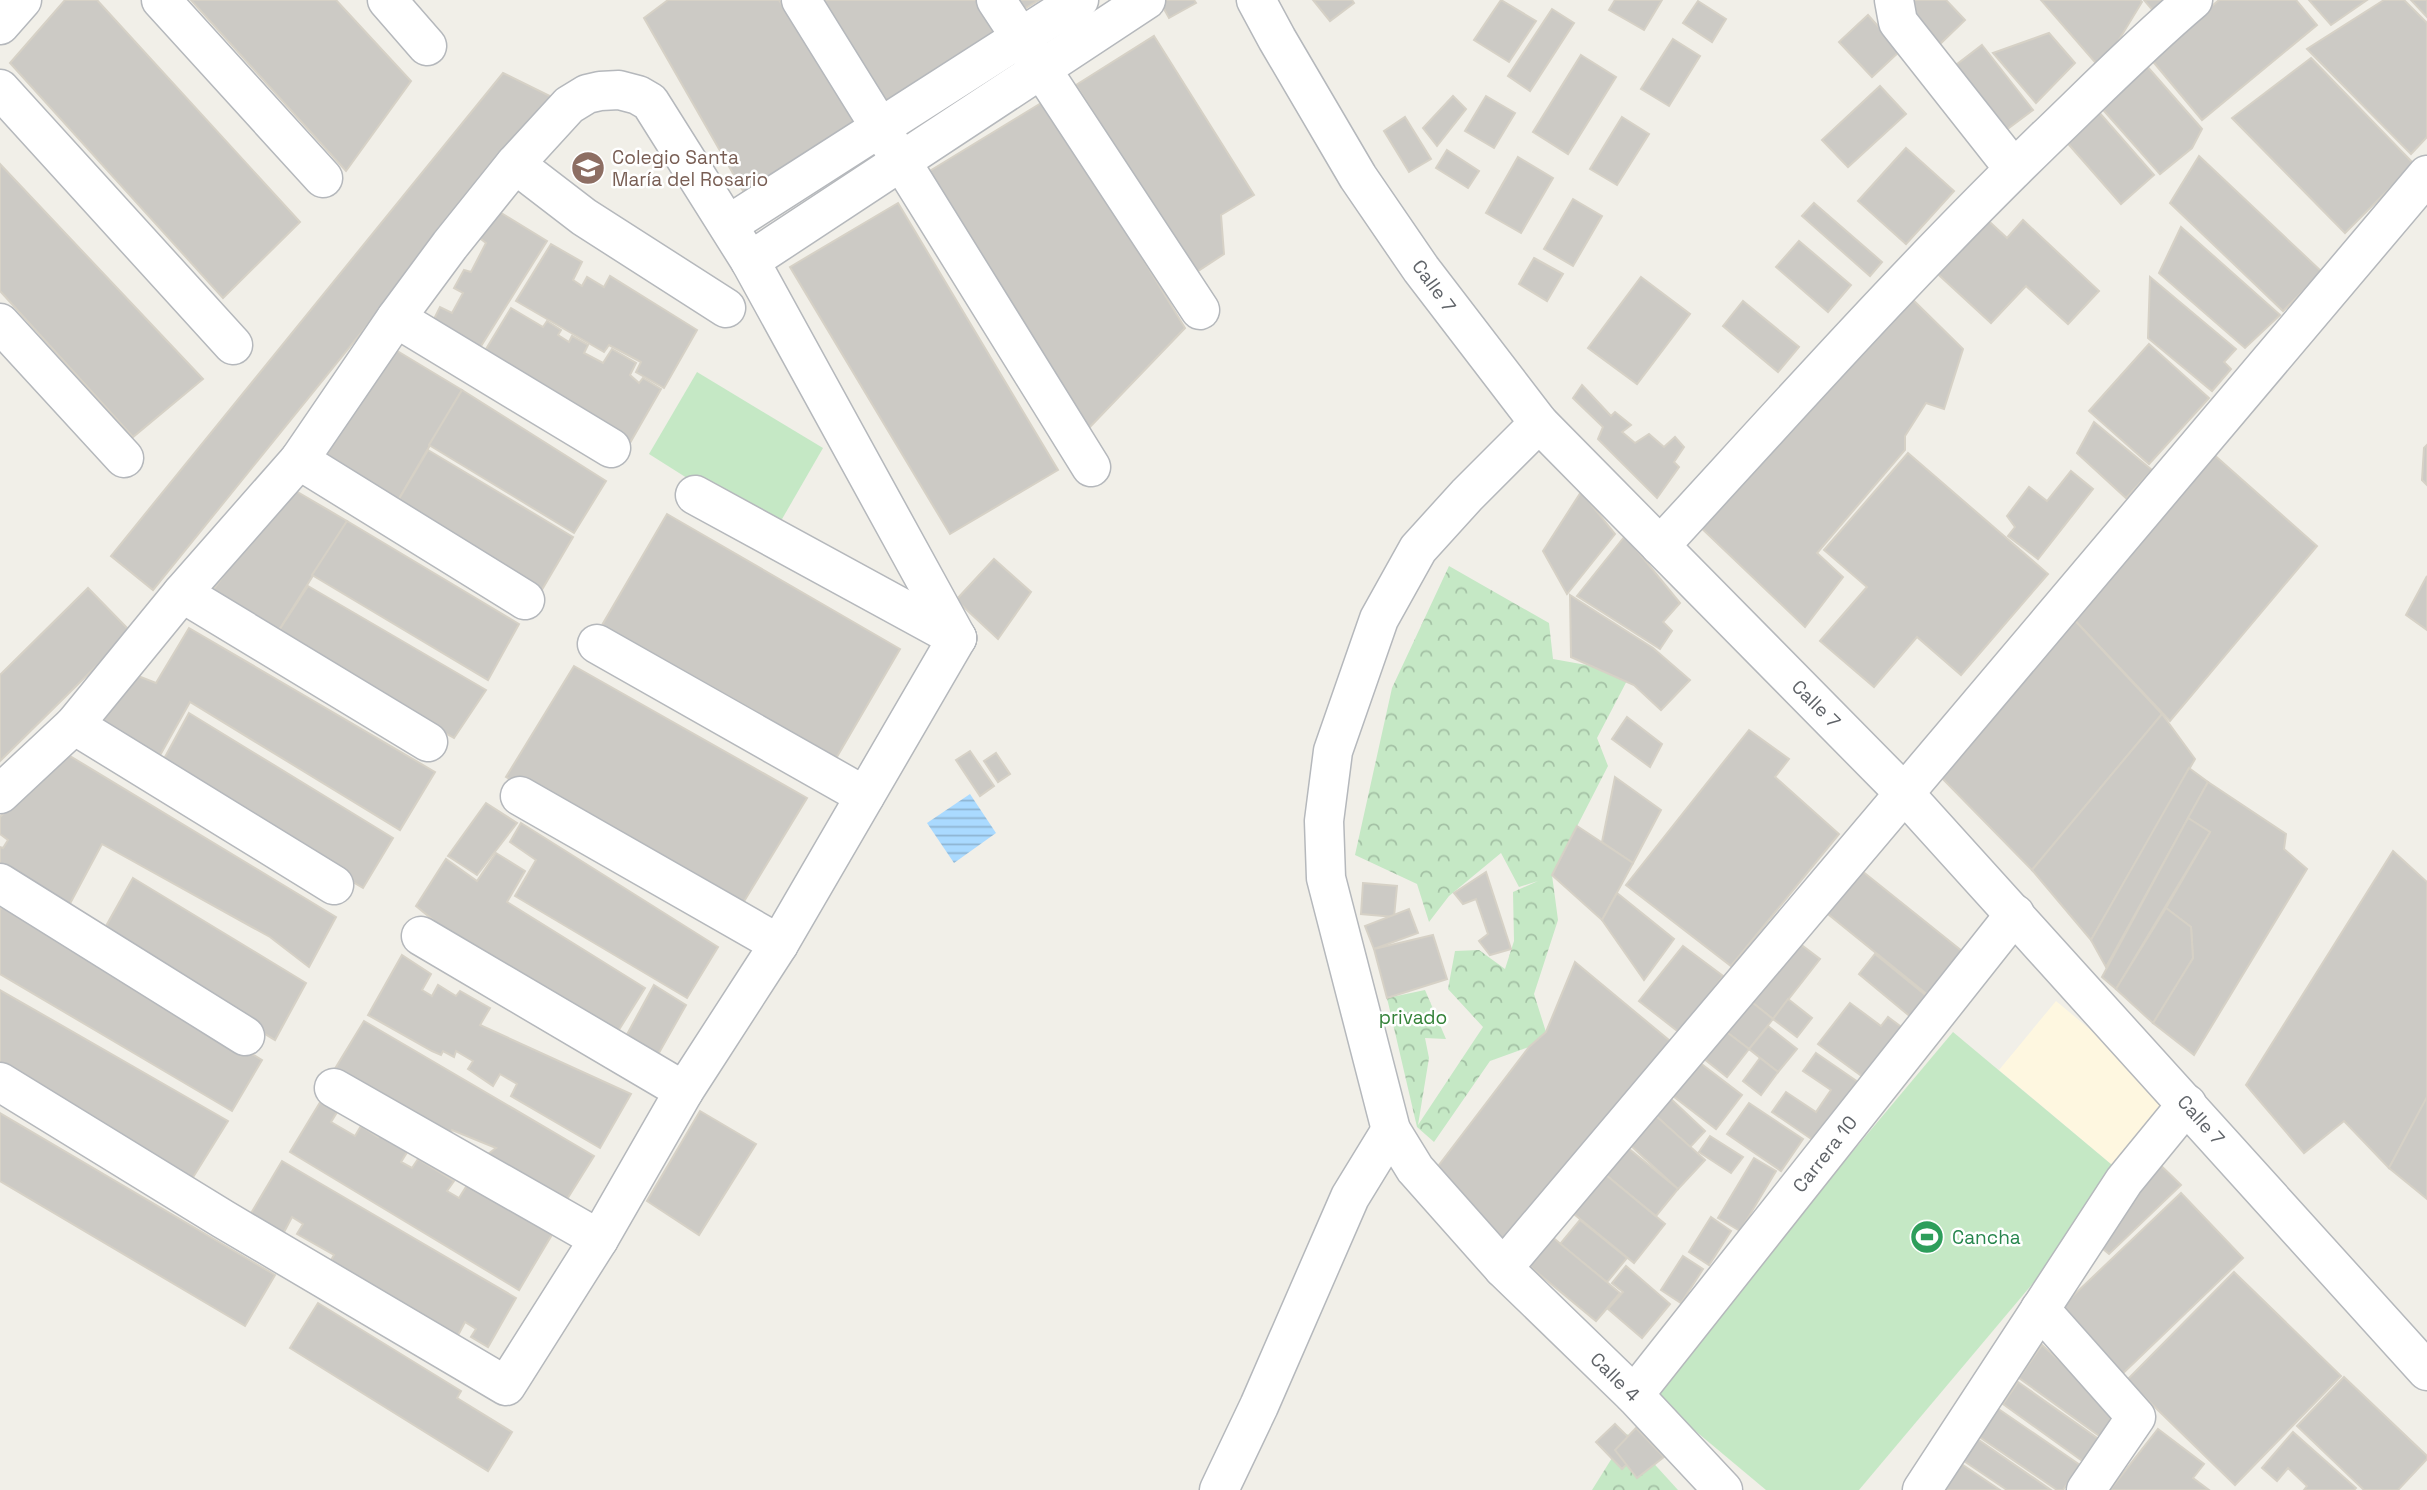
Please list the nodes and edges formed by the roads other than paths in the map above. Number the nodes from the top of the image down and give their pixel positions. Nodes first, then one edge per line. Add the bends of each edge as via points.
1 (22, 0) edge
2 (162, 0) edge
3 (387, 0) edge
4 (801, 0) edge
5 (996, 0) edge
6 (1079, 0) edge
7 (1146, 0) edge
8 (1256, 0) edge
9 (1894, 0) edge
10 (2193, 0) edge
11 (0, 25) edge
12 (1021, 38) junction
13 (427, 46) dead end
14 (1042, 69) junction
15 (0, 89) edge
16 (880, 128) junction
17 (901, 161) junction
18 (515, 164) junction
19 (2014, 169) junction
20 (2427, 175) edge
21 (323, 178) dead end
22 (729, 225) junction
23 (750, 261) junction
24 (726, 308) dead end
25 (1200, 310) dead end
26 (396, 318) junction
27 (0, 323) edge
28 (233, 345) dead end
29 (1539, 423) junction
30 (611, 448) dead end
31 (124, 458) dead end
32 (299, 460) junction
33 (1091, 467) dead end
34 (695, 495) dead end
35 (1651, 536) junction
36 (183, 593) junction
37 (526, 600) dead end
38 (957, 638) junction
39 (597, 644) dead end
40 (74, 725) junction
41 (428, 742) dead end
42 (1903, 792) junction
43 (0, 794) edge
44 (520, 796) dead end
45 (865, 796) junction
46 (0, 883) edge
47 (334, 885) dead end
48 (2015, 914) junction
49 (421, 936) dead end
50 (779, 944) junction
51 (245, 1036) dead end
52 (0, 1082) edge
53 (334, 1088) dead end
54 (684, 1091) junction
55 (2187, 1104) junction
56 (1391, 1130) junction
57 (599, 1240) junction
58 (1503, 1268) junction
59 (2040, 1309) junction
60 (2427, 1371) edge
61 (1634, 1395) junction
62 (1219, 1490) edge
63 (1723, 1490) edge
64 (1922, 1490) edge
65 (2086, 1490) edge

1 - 11 street
2 - 21 street
3 - 13 street
4 - 16 street
5 - 12 street
6 - 12 street
7 - 14 street
8 - 29 street, Calle 7 via 1358,177 1421,269
9 - 19 street via 1898,22
10 - 19 street
12 - 14 street
12 - 16 street
14 - 17 street
14 - 25 street
15 - 28 street
16 - 17 street
16 - 22 street
17 - 23 street
17 - 33 street
18 - 22 street via 569,105 587,94 619,90 638,95 650,102
18 - 24 street via 584,217
18 - 26 street
19 - 35 street
20 - 42 street
22 - 23 street
23 - 38 street
26 - 30 street
26 - 32 street
27 - 31 street
29 - 35 street, Calle 7
29 - 56 street, Calle 4 via 1418,549 1379,619 1334,751 1324,821 1326,878
32 - 36 street
32 - 37 street
34 - 38 street
35 - 42 street, Calle 7
36 - 40 street
36 - 41 street
38 - 45 street
39 - 45 street
40 - 43 street
40 - 47 street
42 - 48 street, Calle 7
42 - 58 street
44 - 50 street
45 - 50 street
46 - 51 street
48 - 55 street, Calle 7
48 - 61 street, Carrera 10
49 - 54 street
50 - 54 street
52 - 57 street via 506,1386
53 - 57 street
54 - 57 street
55 - 59 street via 2124,1181
55 - 60 street, Calle 7
56 - 58 street, Calle 4 via 1415,1169
56 - 62 street via 1350,1197
58 - 61 street, Calle 4
59 - 64 street
59 - 65 street via 2136,1417
61 - 63 street, Calle 4

